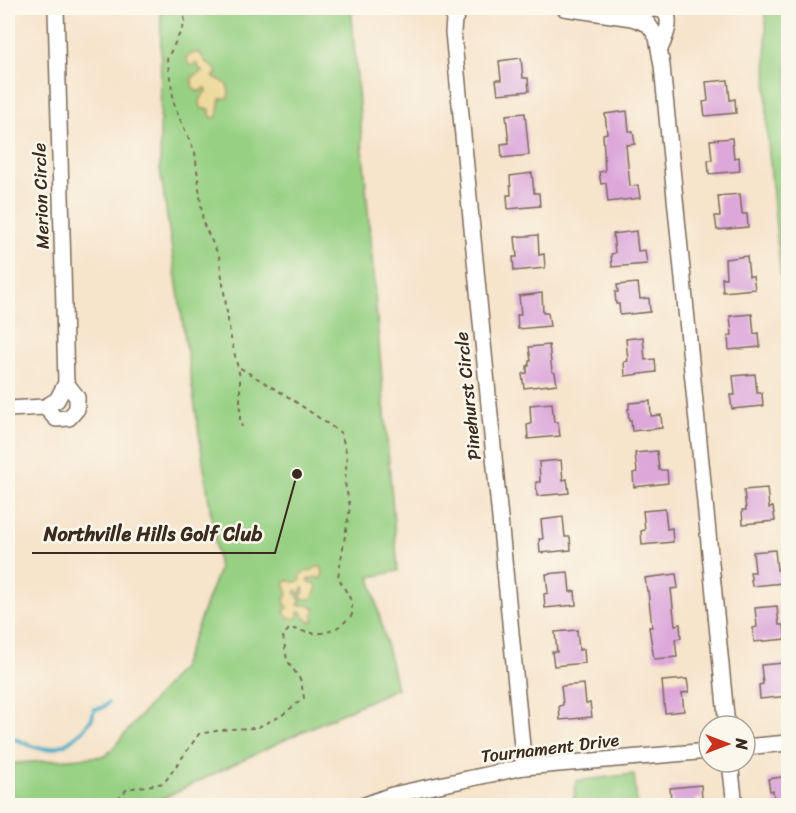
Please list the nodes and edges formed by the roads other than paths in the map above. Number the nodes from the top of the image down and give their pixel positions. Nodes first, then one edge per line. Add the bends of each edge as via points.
1 (56, 8) edge
2 (564, 8) edge
3 (454, 12) edge
4 (66, 383) junction
5 (45, 407) junction
6 (8, 409) edge
7 (726, 714) edge
8 (789, 743) edge
9 (757, 746) edge
10 (697, 752) edge
11 (524, 767) junction
12 (731, 774) edge
13 (362, 806) edge
14 (735, 806) edge

1 - 4 street, Merion Circle
2 - 7 street via 642,21 652,28 660,49
3 - 11 street, Pinehurst Circle
4 - 5 street via 57,400
4 - 5 street, Merion Circle via 77,397 77,408 69,418 57,419
5 - 6 street, Merion Circle
8 - 9 street
10 - 11 street, Tournament Drive
11 - 13 street, Tournament Drive via 392,795
12 - 14 street

